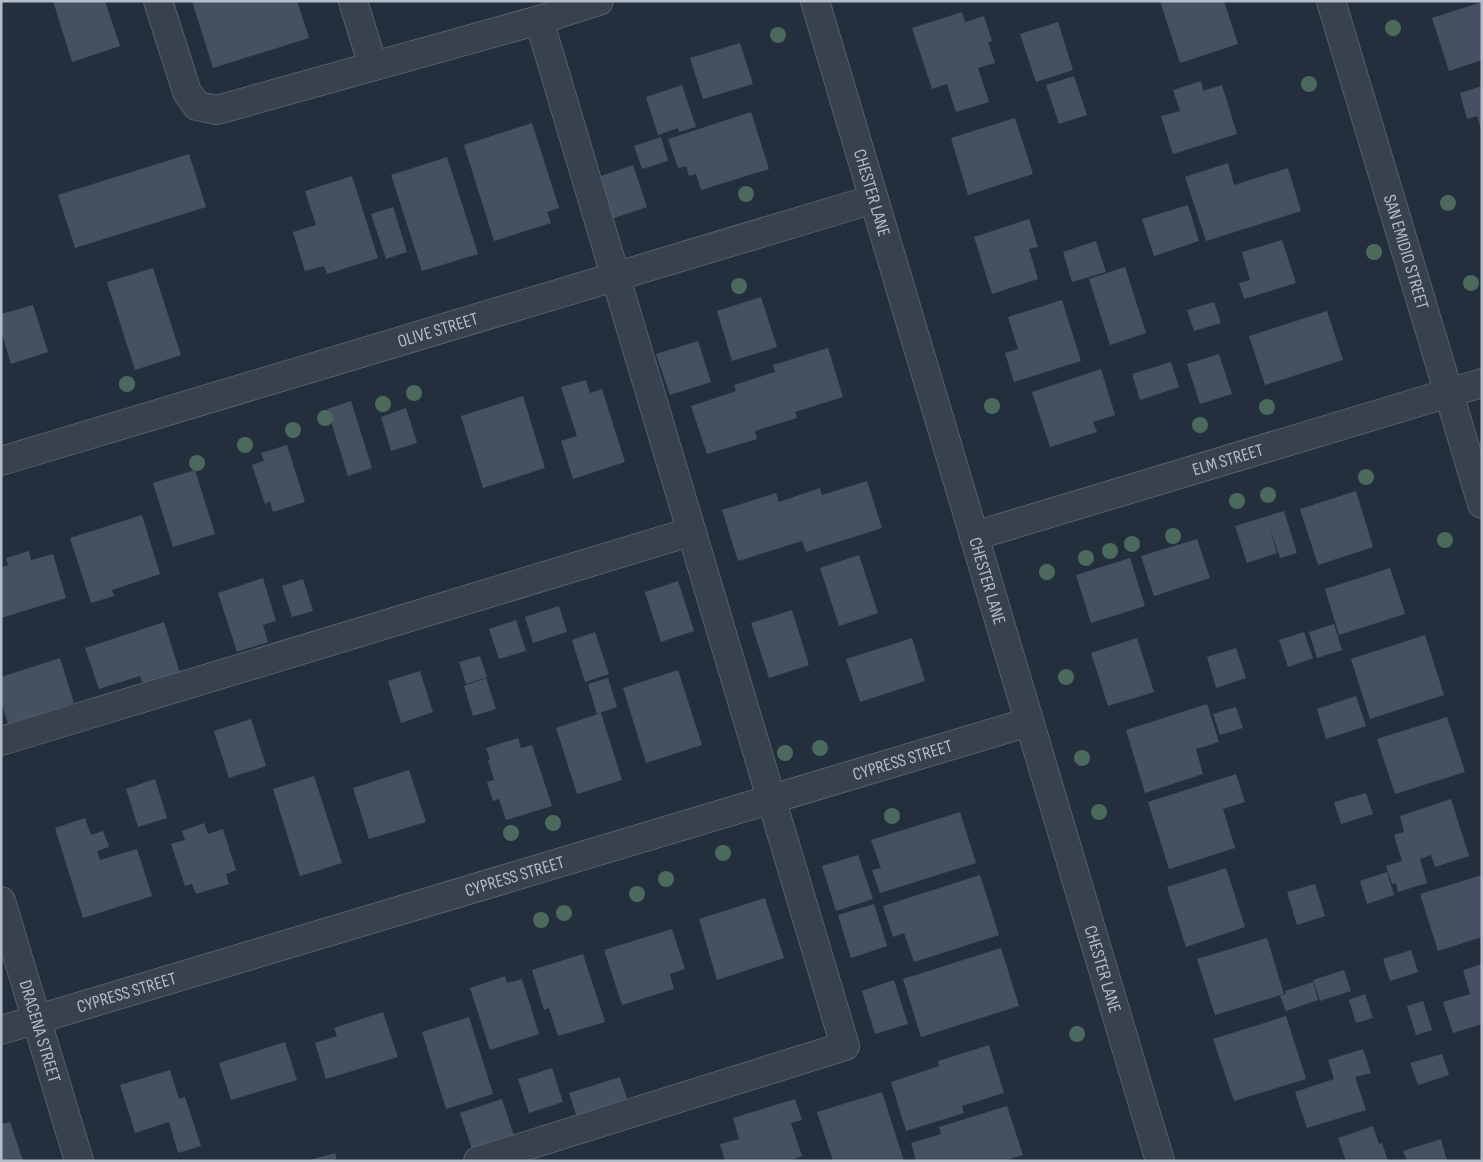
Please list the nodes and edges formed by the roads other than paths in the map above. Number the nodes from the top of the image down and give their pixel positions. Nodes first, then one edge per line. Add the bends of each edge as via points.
1 (158, 1) edge
2 (353, 1) edge
3 (600, 1) edge
4 (815, 1) edge
5 (1331, 1) edge
6 (539, 20) junction
7 (373, 66) junction
8 (874, 199) junction
9 (614, 277) junction
10 (1482, 383) edge
11 (1449, 393) junction
12 (1, 461) edge
13 (1482, 504) edge
14 (690, 532) junction
15 (974, 536) junction
16 (1029, 722) junction
17 (1, 741) edge
18 (770, 799) junction
19 (1, 901) edge
20 (37, 1019) junction
21 (1, 1030) edge
22 (79, 1161) edge
23 (478, 1161) edge
24 (1160, 1161) edge

1 - 7 street via 187,92 197,106 217,110
2 - 7 street
3 - 6 street
4 - 8 street, CHESTER LANE
5 - 11 street, SAN EMIDIO STREET
6 - 7 street
6 - 9 street
8 - 9 street, OLIVE STREET
8 - 15 street, CHESTER LANE
9 - 12 street, OLIVE STREET
9 - 14 street
10 - 11 street, ELM STREET
11 - 13 street, SAN EMIDIO STREET
11 - 15 street, ELM STREET
14 - 17 street
14 - 18 street
15 - 16 street, CHESTER LANE
16 - 18 street, CYPRESS STREET
16 - 24 street, CHESTER LANE
18 - 20 street, CYPRESS STREET
18 - 23 street via 845,1046
19 - 20 street, DRACENA STREET
20 - 21 street, CYPRESS STREET
20 - 22 street, DRACENA STREET

